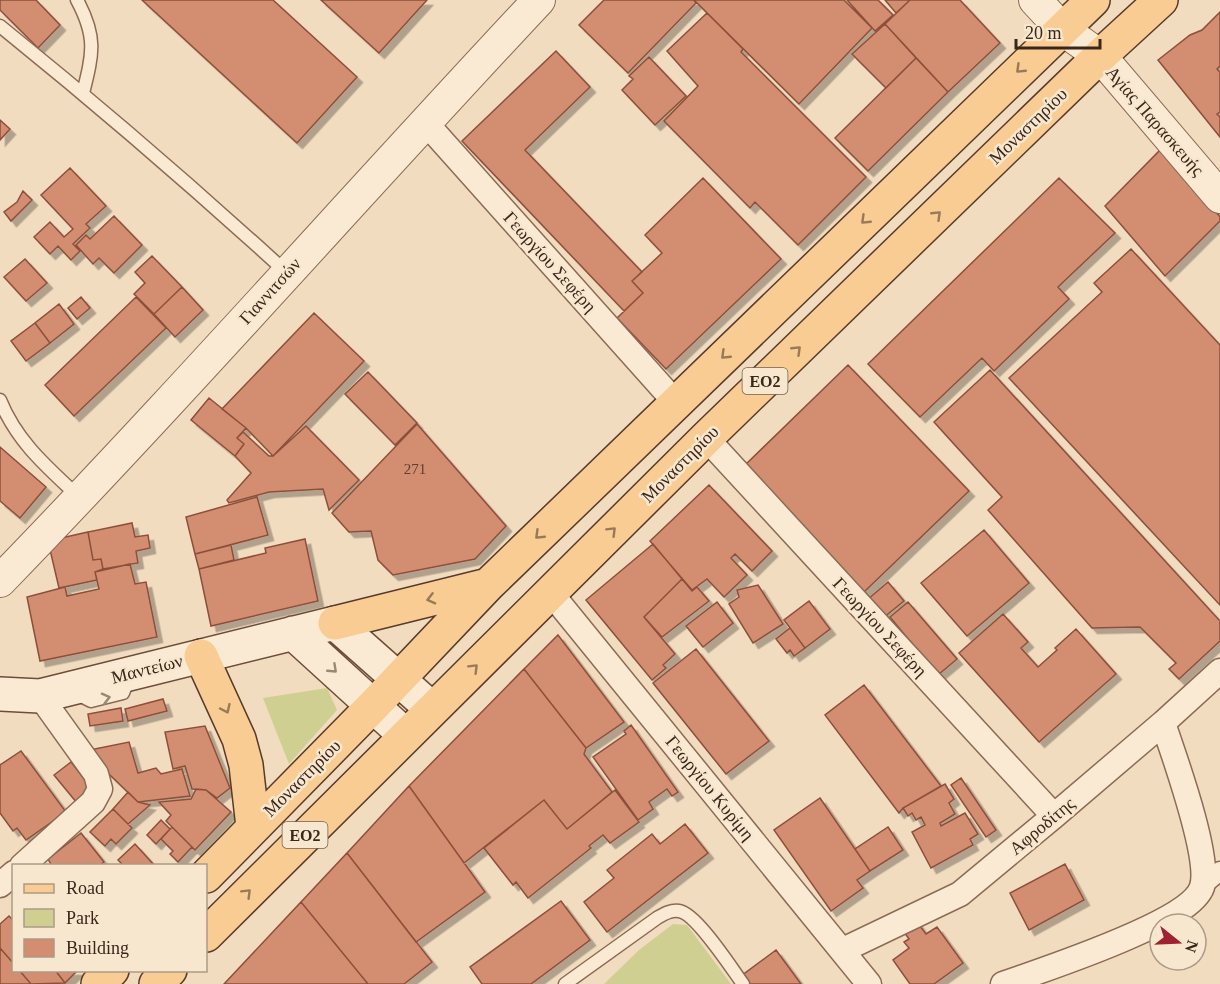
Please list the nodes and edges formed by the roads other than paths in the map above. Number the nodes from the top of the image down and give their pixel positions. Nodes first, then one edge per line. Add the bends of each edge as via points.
1 (77, 0) edge
2 (539, 0) edge
3 (1035, 0) edge
4 (1093, 0) edge
5 (1161, 0) edge
6 (0, 26) edge
7 (1062, 29) junction
8 (1100, 56) junction
9 (83, 93) junction
10 (425, 122) junction
11 (1220, 197) edge
12 (287, 273) junction
13 (0, 400) edge
14 (676, 403) junction
15 (706, 438) junction
16 (81, 499) junction
17 (0, 581) edge
18 (488, 585) junction
19 (550, 592) junction
20 (335, 623) junction
21 (293, 633) junction
22 (201, 656) junction
23 (1220, 671) edge
24 (398, 679) junction
25 (127, 683) dead end
26 (0, 694) edge
27 (79, 695) dead end
28 (40, 696) junction
29 (373, 706) junction
30 (432, 709) junction
31 (1163, 723) junction
32 (405, 735) junction
33 (1054, 816) junction
34 (253, 827) junction
35 (24, 864) edge
36 (12, 875) edge
37 (207, 875) edge
38 (1211, 879) edge
39 (0, 885) edge
40 (207, 934) edge
41 (843, 950) junction
42 (110, 972) edge
43 (168, 972) edge
44 (98, 984) edge
45 (156, 984) edge
46 (565, 984) edge
47 (743, 984) edge
48 (870, 984) edge
49 (1004, 984) edge

1 - 9 lane via 89,22 92,41
2 - 10 street, Γιαννιτσών
3 - 7 street, Αγίας Παρασκευής
4 - 7 main road, Μοναστηρίου / ΕΟ2
5 - 8 main road, Μοναστηρίου / ΕΟ2
6 - 9 lane
7 - 8 street, Αγίας Παρασκευής
7 -> 14 main road, Μοναστηρίου / ΕΟ2
8 - 11 street, Αγίας Παρασκευής
15 -> 8 main road, Μοναστηρίου / ΕΟ2
9 - 12 lane
10 - 12 street, Γιαννιτσών
10 - 14 street, Γεωργίου Σεφέρη
12 - 16 street, Γιαννιτσών
13 - 16 lane via 17,434
14 -> 18 main road, Μοναστηρίου / ΕΟ2
19 -> 15 main road, Μοναστηρίου / ΕΟ2
15 - 33 street, Γεωργίου Σεφέρη
16 - 17 street, Γιαννιτσών
18 -> 20 main road
18 - 24 main road, Μοναστηρίου / ΕΟ2
30 -> 19 main road, Μοναστηρίου / ΕΟ2
19 - 41 street, Γεωργίου Κυρίμη
20 - 21 main road, Μαντείων
20 - 24 main road
21 - 22 main road, Μαντείων
21 -> 29 main road
22 - 28 main road, Μαντείων
22 -> 34 main road via 239,739
23 - 31 street, Αφροδίτης
24 - 29 main road, Μοναστηρίου / ΕΟ2
24 - 30 main road
27 -> 25 lane via 91,702 123,693
26 - 28 main road, Μαντείων
28 - 35 street via 96,774 100,789 93,802
29 - 32 main road
29 - 34 main road, Μοναστηρίου / ΕΟ2
30 - 32 main road, Μοναστηρίου / ΕΟ2
31 - 33 street, Αφροδίτης
31 - 38 street via 1198,838 1203,872
40 -> 32 main road, Μοναστηρίου / ΕΟ2
33 - 41 street, Αφροδίτης via 960,894
34 - 37 main road, Μοναστηρίου / ΕΟ2
36 - 39 street
38 - 49 street via 1197,897 1155,925
41 - 48 street, Γεωργίου Κυρίμη
42 - 44 main road
43 - 45 main road
46 - 47 lane via 657,918 679,910 693,918

